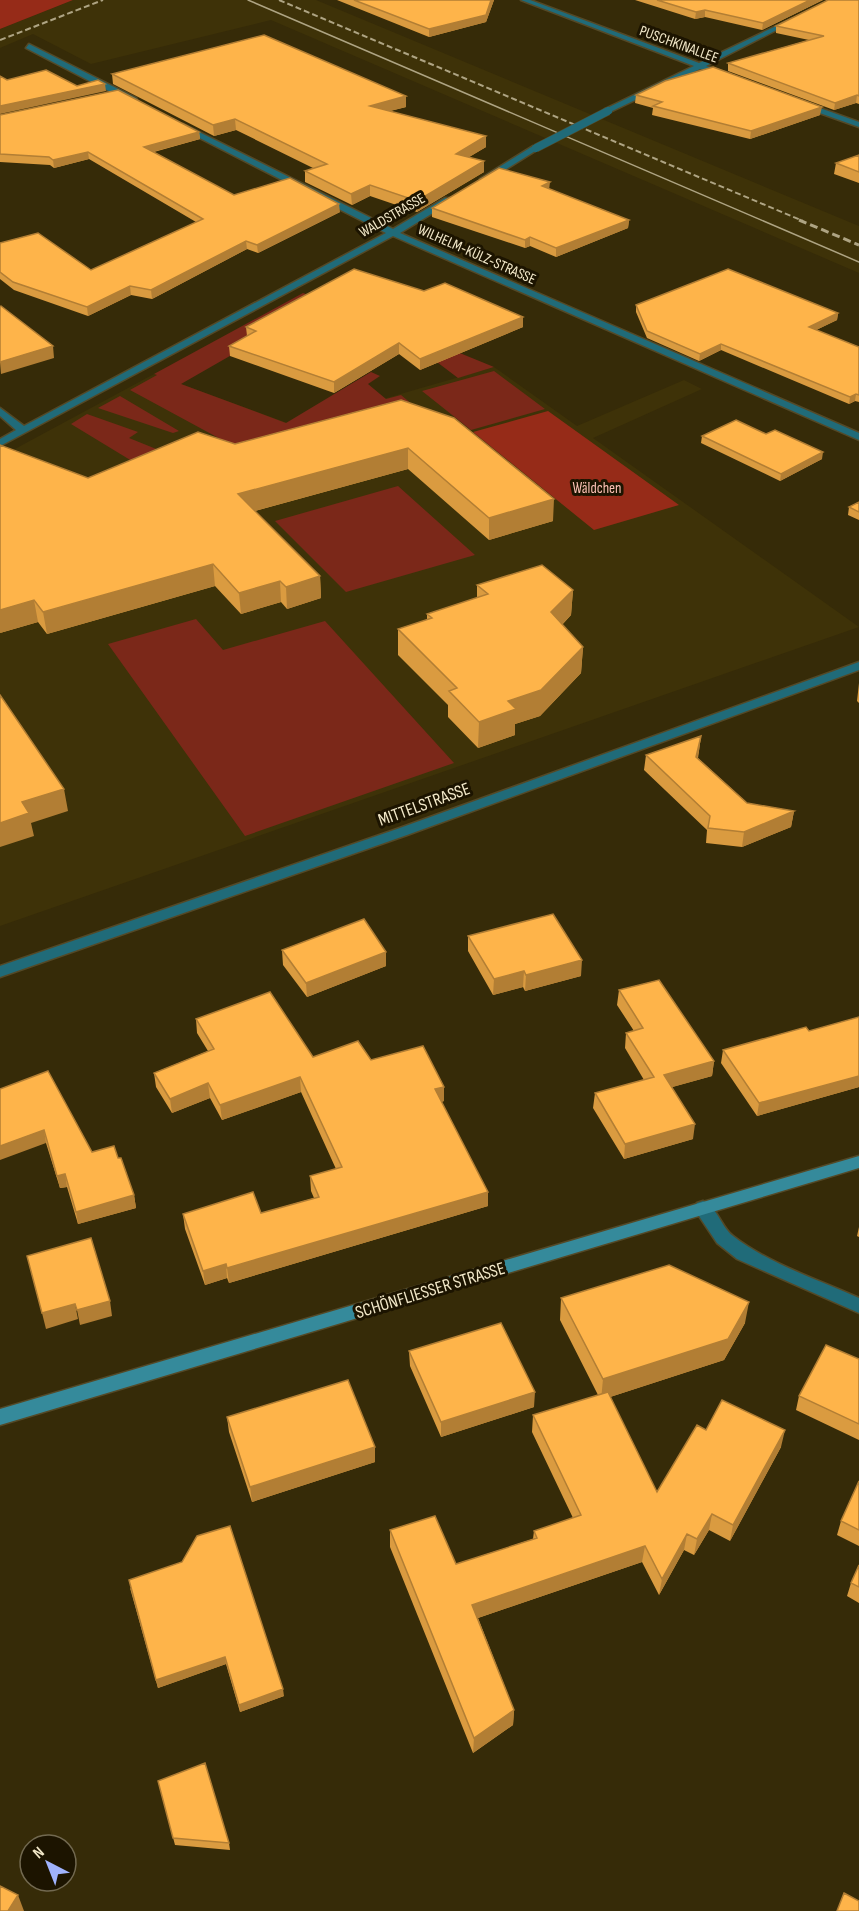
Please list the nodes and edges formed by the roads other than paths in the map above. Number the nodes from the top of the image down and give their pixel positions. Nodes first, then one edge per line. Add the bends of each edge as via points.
1 (524, 0) edge
2 (802, 15) edge
3 (29, 46) dead end
4 (700, 66) junction
5 (732, 78) edge
6 (119, 93) junction
7 (108, 95) edge
8 (797, 102) edge
9 (139, 103) edge
10 (169, 119) edge
11 (859, 125) edge
12 (474, 185) edge
13 (454, 197) edge
14 (393, 233) junction
15 (0, 411) edge
16 (23, 431) junction
17 (859, 437) edge
18 (0, 443) edge
19 (859, 666) edge
20 (0, 972) edge
21 (859, 1162) edge
22 (703, 1208) junction
23 (859, 1306) edge
24 (0, 1417) edge

1 - 4 street, PUSCHKINALLEE
2 - 4 street
3 - 6 street
4 - 5 street, PUSCHKINALLEE
4 - 12 street, bridge via 536,148
6 - 7 street
6 - 9 street
8 - 11 street
10 - 14 street, WILHELM-KÜLZ-STRASSE
13 - 14 street, WALDSTRASSE
14 - 16 street, WALDSTRASSE
14 - 17 street, WILHELM-KÜLZ-STRASSE
15 - 16 street
16 - 18 street, WALDSTRASSE
19 - 20 street, MITTELSTRASSE
21 - 22 main road, SCHÖNFLIESSER STRASSE
22 - 23 street via 723,1238 744,1254
22 - 24 main road, SCHÖNFLIESSER STRASSE

